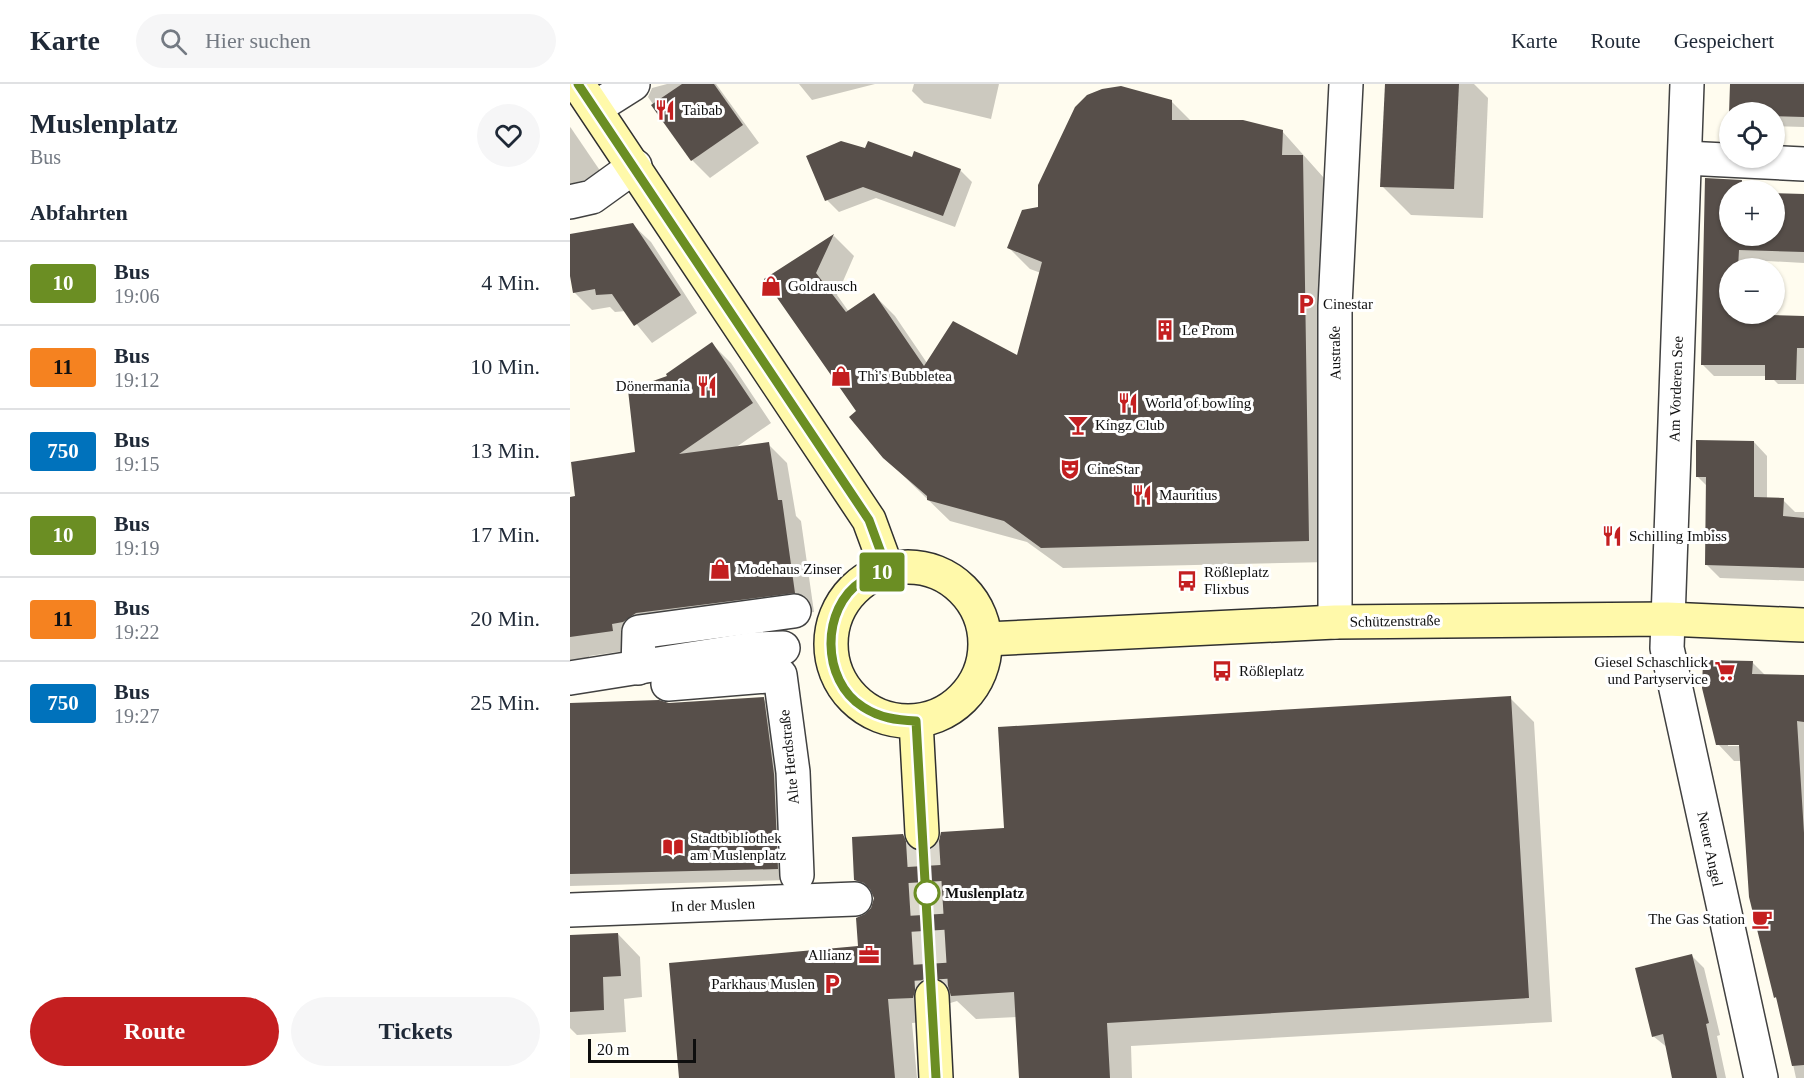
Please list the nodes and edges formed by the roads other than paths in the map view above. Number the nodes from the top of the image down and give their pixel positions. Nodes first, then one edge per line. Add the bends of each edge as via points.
1 (633, 84) edge
2 (1346, 84) edge
3 (1687, 84) edge
4 (586, 96) edge
5 (1685, 158) junction
6 (1804, 164) edge
7 (634, 166) junction
8 (570, 202) edge
9 (887, 569) junction
10 (794, 611) dead end
11 (1667, 619) junction
12 (1335, 622) junction
13 (1804, 625) edge
14 (986, 639) junction
15 (781, 662) junction
16 (638, 668) junction
17 (570, 678) edge
18 (668, 684) dead end
19 (916, 721) junction
20 (922, 833) tunnel mouth
21 (797, 875) dead end
22 (855, 898) dead end
23 (570, 909) edge
24 (932, 996) tunnel mouth
25 (936, 1078) edge
26 (1761, 1078) edge

1 - 4 street
2 - 12 street, Austraße via 1335,306
3 - 5 street, Am Vorderen See
4 - 7 main road
5 - 6 street
5 - 11 street, Am Vorderen See
7 - 8 street via 592,197
7 - 9 main road via 869,520
9 - 14 main road via 914,566 941,573 964,589 979,612
9 - 19 main road via 861,582 841,603 831,630 831,659 842,686 861,706 887,719
10 - 16 street via 639,632
11 - 12 main road, Schützenstraße
11 - 13 main road, Schützenstraße
11 - 26 street, Neuer Angel via 1667,648
12 - 14 main road, Schützenstraße
14 - 19 main road via 984,663 975,685 959,703 939,715
15 - 16 street via 753,649
15 - 18 street
15 - 21 street, Alte Herdstraße via 793,772
16 - 17 street
19 - 20 main road
22 - 23 street, In der Muslen
24 - 25 main road

